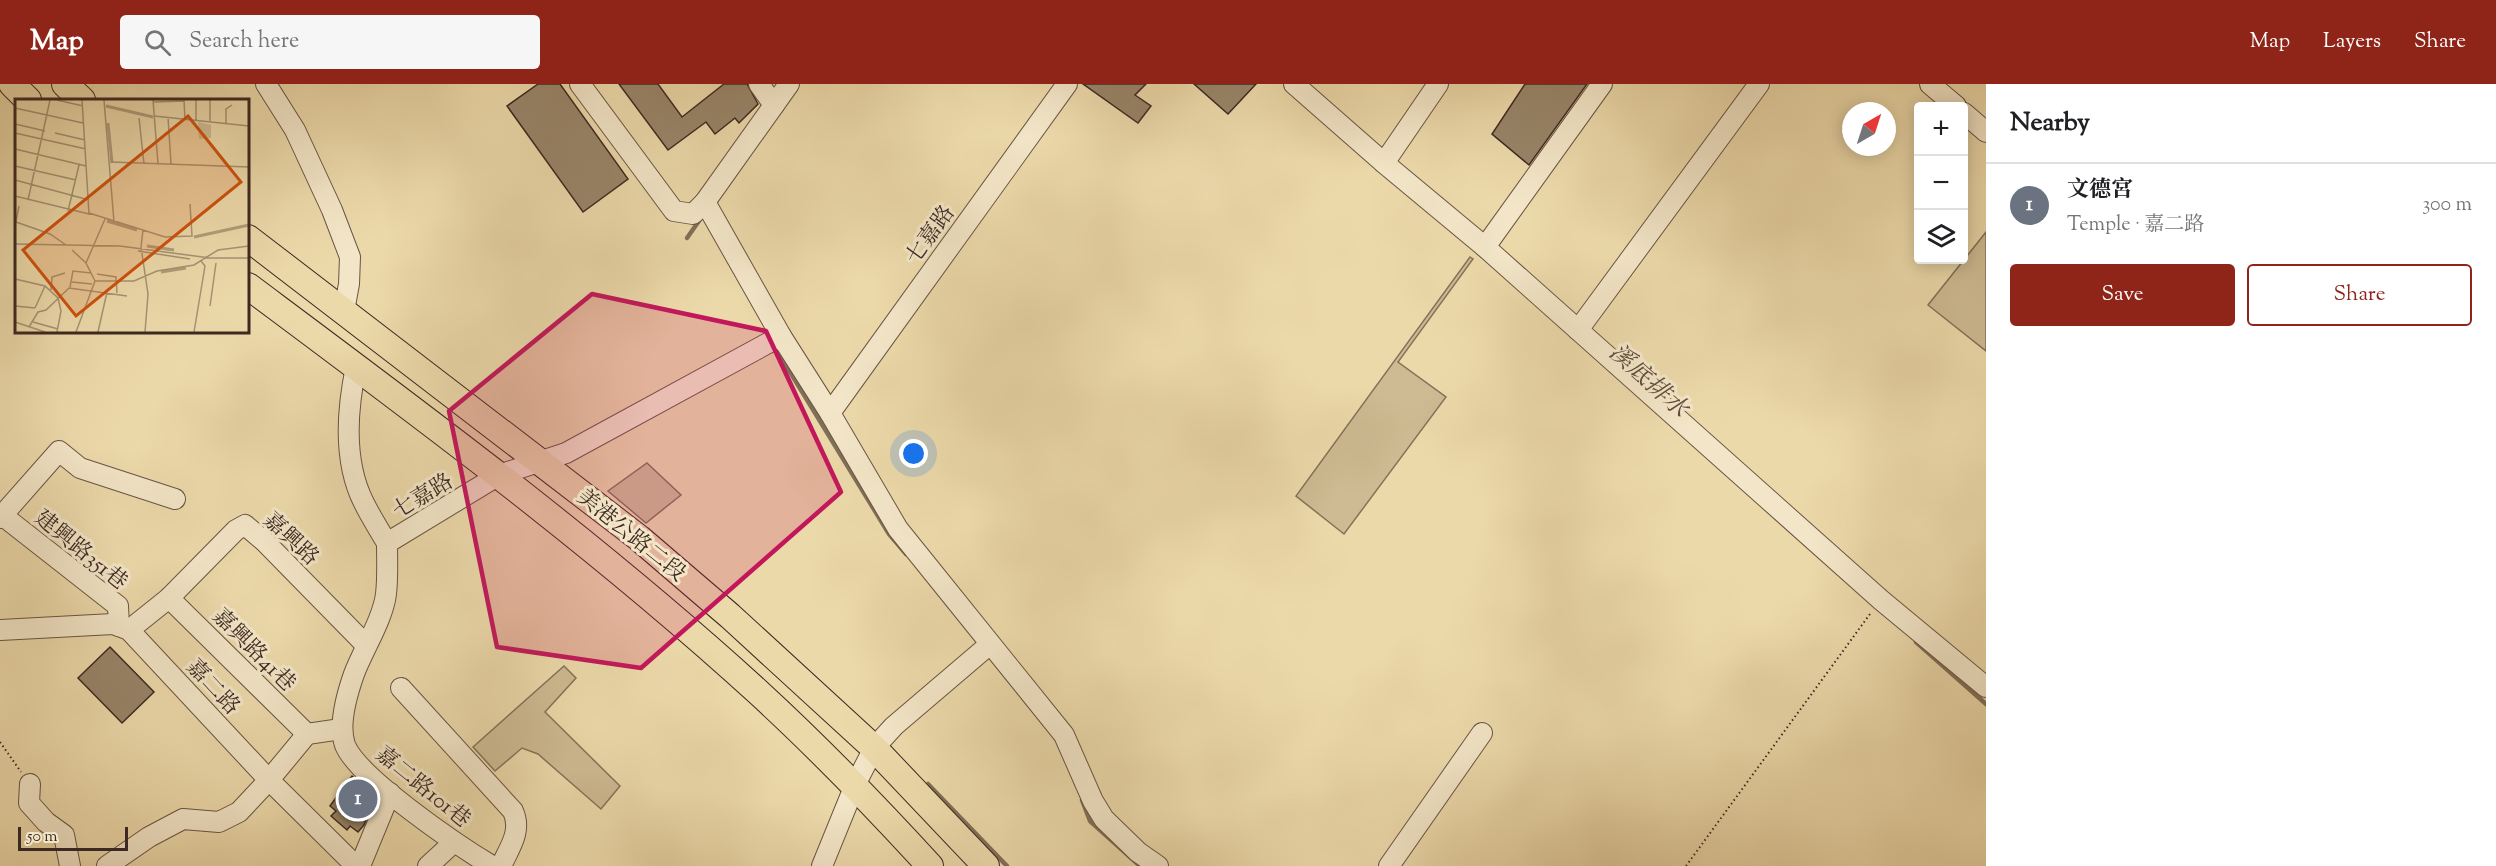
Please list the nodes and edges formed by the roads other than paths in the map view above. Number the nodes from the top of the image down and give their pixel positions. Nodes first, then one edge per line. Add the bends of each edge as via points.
1 (12, 84) edge
2 (65, 84) edge
3 (266, 84) edge
4 (580, 84) edge
5 (759, 84) edge
6 (789, 84) edge
7 (1067, 84) edge
8 (1294, 84) edge
9 (1438, 84) edge
10 (1602, 84) edge
11 (1760, 84) edge
12 (1938, 87) edge
13 (27, 99) edge
14 (81, 99) edge
15 (1952, 102) edge
16 (774, 105) junction
17 (1968, 116) edge
18 (1986, 132) edge
19 (1384, 163) junction
20 (705, 202) junction
21 (249, 239) edge
22 (1485, 247) junction
23 (249, 287) edge
24 (344, 311) junction
25 (1578, 330) junction
26 (781, 336) junction
27 (356, 367) junction
28 (830, 413) junction
29 (541, 461) junction
30 (499, 475) junction
31 (175, 500) dead end
32 (1, 517) edge
33 (387, 543) junction
34 (169, 598) junction
35 (124, 628) junction
36 (0, 630) edge
37 (366, 645) junction
38 (984, 649) junction
39 (1986, 687) edge
40 (401, 688) dead end
41 (341, 729) junction
42 (307, 734) junction
43 (1482, 734) dead end
44 (874, 748) junction
45 (269, 780) junction
46 (30, 784) road end
47 (855, 785) junction
48 (390, 793) junction
49 (453, 843) junction
50 (70, 866) edge
51 (107, 866) edge
52 (358, 866) edge
53 (428, 866) edge
54 (492, 866) edge
55 (501, 866) edge
56 (822, 866) edge
57 (930, 866) edge
58 (986, 866) edge
59 (1158, 866) edge
60 (1389, 866) edge

1 - 13 main road
2 - 14 main road
3 - 24 street via 296,130 350,257
4 - 20 street via 674,211 693,214
5 - 16 street
6 - 16 street
7 - 28 street, 七嘉路
8 - 19 street
9 - 19 street
10 - 22 street
11 - 25 street
12 - 15 street
16 - 20 street
17 - 18 street
19 - 22 street
20 - 26 street
21 - 24 main road, 美港公路二段
22 - 25 street
23 - 27 main road, 美港公路二段
24 - 29 main road, 美港公路二段
25 - 39 street via 1881,600
26 - 28 street
26 - 29 street, 七嘉路 via 566,453
27 - 30 main road, 美港公路二段
27 - 33 street via 349,403 351,460 363,501
28 - 38 street via 898,529
29 - 30 street, 七嘉路
29 - 44 main road, 美港公路二段 via 722,609
30 - 33 street, 七嘉路
30 - 47 main road, 美港公路二段 via 682,625
31 - 32 street via 80,468 59,451
32 - 35 street, 建興路351巷 via 118,606
33 - 37 street, 七嘉路 via 386,595
34 - 35 street, 嘉興路
34 - 37 street, 嘉興路 via 245,525
34 - 42 street, 嘉興路41巷
35 - 36 street via 113,624
35 - 45 street, 嘉二路
37 - 41 street, 七嘉路 via 353,677
38 - 44 street
38 - 59 street via 1064,735 1104,819
40 - 55 street via 513,811 518,823 516,834
41 - 42 street
41 - 48 street, 嘉二路101巷 via 351,757
42 - 45 street
43 - 60 street
44 - 47 street
44 - 58 main road, 美港公路二段
45 - 51 street via 238,812 219,822 183,819 148,837
45 - 52 street, 嘉二路
46 - 50 street via 29,803 64,835
47 - 56 street
47 - 57 main road, 美港公路二段
48 - 49 street, 嘉二路101巷
48 - 52 street
49 - 53 street
49 - 54 street, 嘉二路101巷

